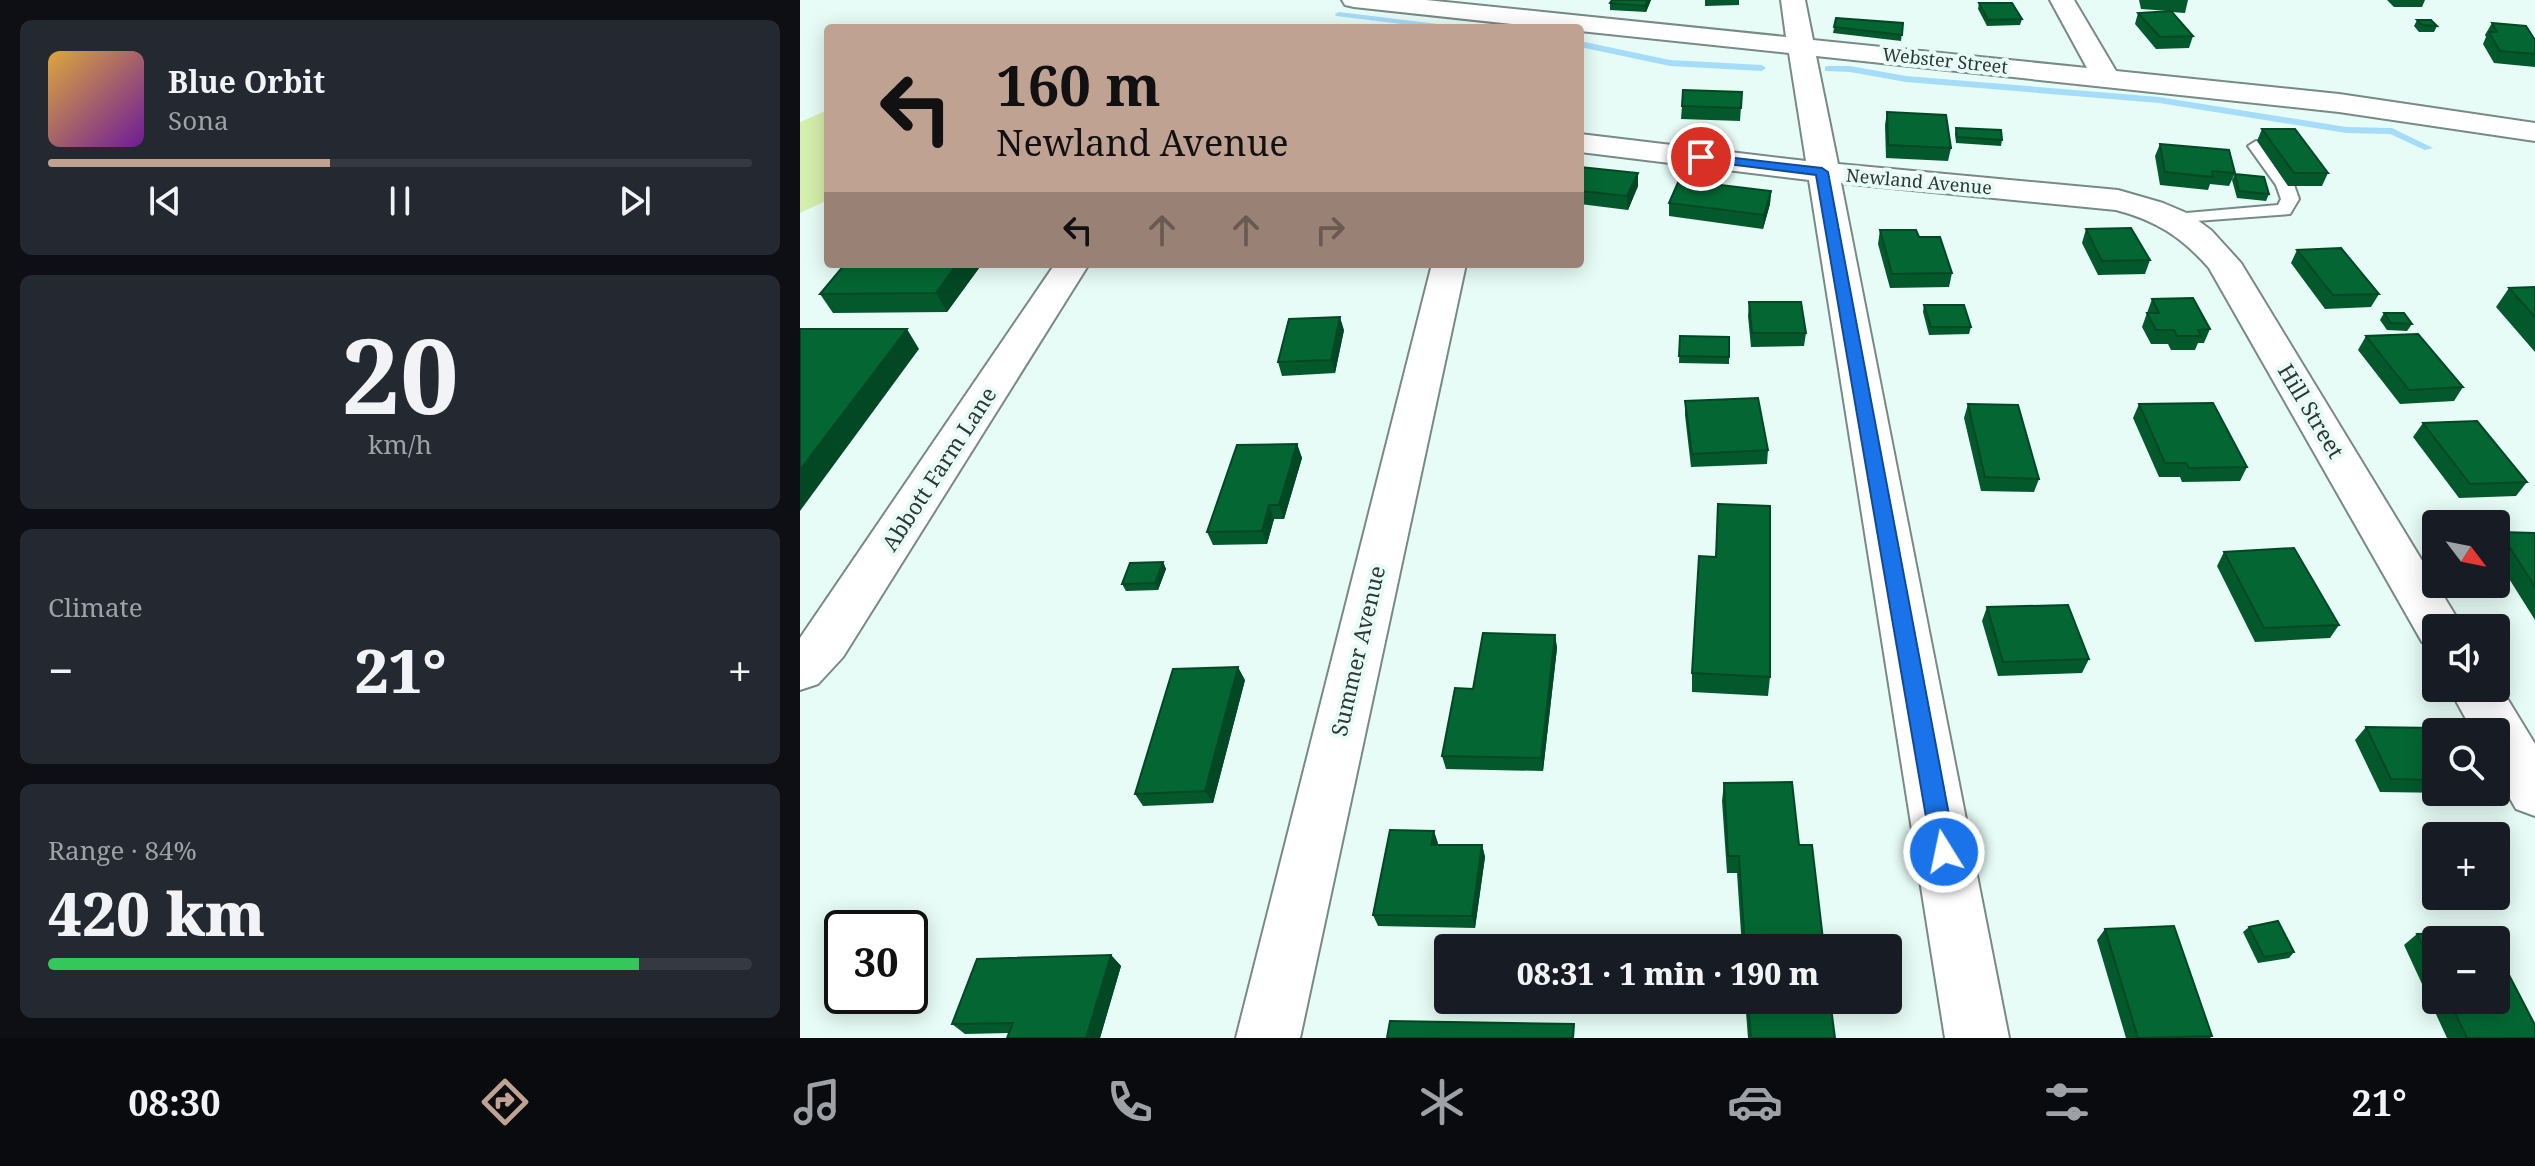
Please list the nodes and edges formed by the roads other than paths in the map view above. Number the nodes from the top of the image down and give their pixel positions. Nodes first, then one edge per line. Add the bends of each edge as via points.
1 (1354, 0) edge
2 (1793, 0) edge
3 (2062, 0) edge
4 (1800, 45) junction
5 (2106, 78) junction
6 (2535, 132) edge
7 (1584, 143) edge
8 (2256, 146) dead end
9 (1822, 172) junction
10 (2169, 215) junction
11 (1069, 268) edge
12 (1448, 268) edge
13 (2431, 614) edge
14 (800, 670) edge
15 (2482, 702) edge
16 (2535, 792) edge
17 (1268, 1038) edge
18 (1977, 1038) edge

1 - 4 street, Webster Street
2 - 4 street
3 - 5 street
4 - 5 street, Webster Street
4 - 9 street
5 - 6 street, Webster Street via 2339,103
7 - 9 street, Newland Avenue
8 - 10 lane via 2285,185 2290,199 2284,210
9 - 10 street, Newland Avenue via 2118,200
9 - 18 street
10 - 13 street, Hill Street via 2196,231 2224,263
11 - 14 street, Abbott Farm Lane via 826,643
12 - 17 street, Summer Avenue
15 - 16 street

